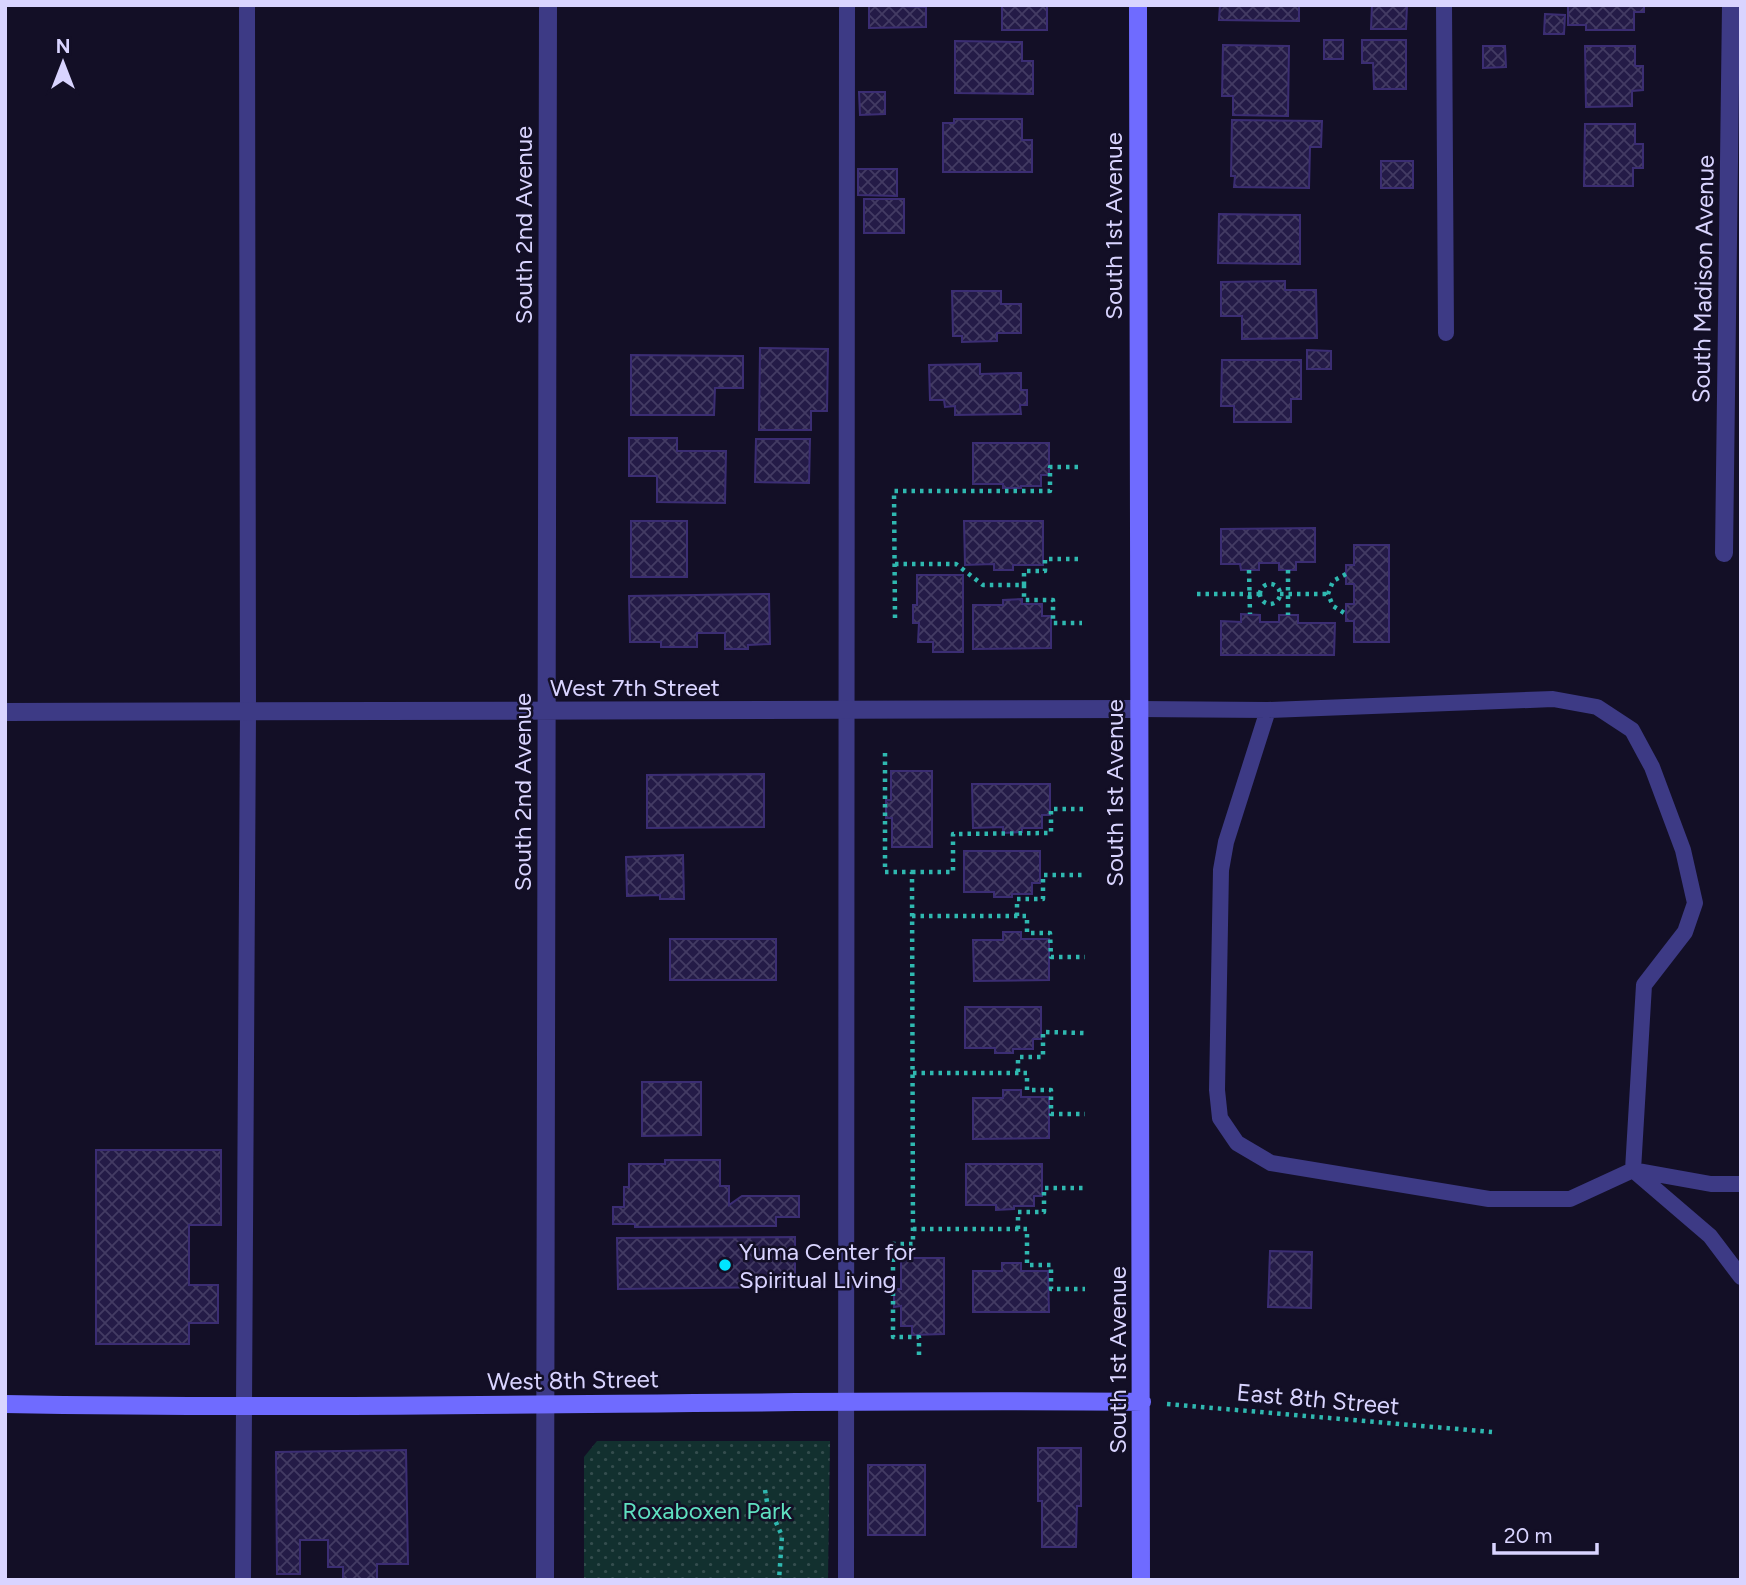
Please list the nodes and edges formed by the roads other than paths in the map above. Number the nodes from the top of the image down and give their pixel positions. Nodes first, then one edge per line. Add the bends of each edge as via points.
1 (247, 5) edge
2 (548, 5) edge
3 (847, 5) edge
4 (1138, 5) edge
5 (1444, 5) edge
6 (1731, 5) edge
7 (1446, 333) dead end
8 (1724, 553) dead end
9 (1138, 709) junction
10 (1268, 710) junction
11 (546, 711) junction
12 (846, 711) junction
13 (5, 712) edge
14 (248, 712) junction
15 (1633, 1170) junction
16 (1741, 1184) edge
17 (1741, 1277) edge
18 (846, 1401) junction
19 (1142, 1402) junction
20 (5, 1404) edge
21 (545, 1405) junction
22 (243, 1408) junction
23 (243, 1580) edge
24 (545, 1580) edge
25 (846, 1580) edge
26 (1141, 1580) edge

1 - 14 lane
2 - 11 street, South 2nd Avenue
3 - 12 lane
4 - 9 street, South 1st Avenue
5 - 7 lane
6 - 8 street, South Madison Avenue
9 - 10 lane
9 - 12 street, West 7th Street
9 - 19 street, South 1st Avenue
10 - 15 lane via 1553,699 1597,707 1632,730 1652,767 1683,850 1695,903 1685,932 1644,985
10 - 15 lane via 1221,870 1217,1090 1220,1118 1237,1143 1272,1163 1489,1199 1570,1199
11 - 12 street, West 7th Street
11 - 14 street, West 7th Street
11 - 21 street, South 2nd Avenue
12 - 18 lane
13 - 14 street, West 7th Street
14 - 22 lane
15 - 16 lane via 1711,1184
15 - 17 lane via 1710,1236
18 - 19 street, West 8th Street
18 - 21 street, West 8th Street
18 - 25 lane
19 - 26 street, South 1st Avenue
20 - 22 street, West 8th Street
21 - 22 street, West 8th Street
21 - 24 street, South 2nd Avenue
22 - 23 lane

